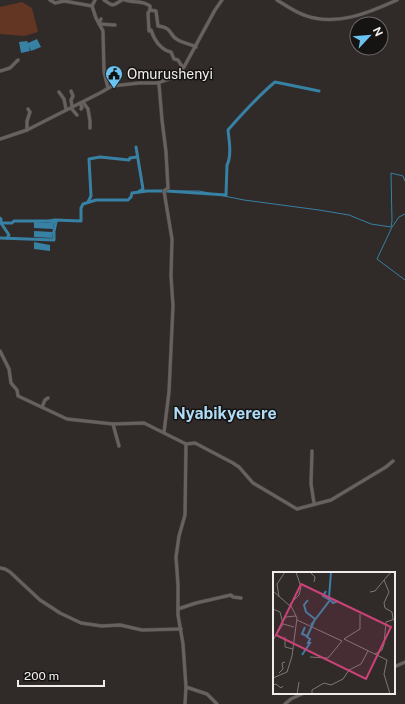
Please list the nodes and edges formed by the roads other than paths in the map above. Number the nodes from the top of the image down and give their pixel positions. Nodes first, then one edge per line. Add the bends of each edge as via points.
1 (50, 0) edge
2 (95, 0) edge
3 (104, 0) edge
4 (122, 0) edge
5 (125, 0) edge
6 (222, 0) edge
7 (277, 0) edge
8 (396, 0) edge
9 (92, 6) junction
10 (150, 10) junction
11 (101, 19) dead end
12 (99, 24) junction
13 (115, 25) dead end
14 (196, 47) junction
15 (18, 60) dead end
16 (184, 68) junction
17 (0, 70) edge
18 (157, 83) junction
19 (108, 88) junction
20 (71, 91) dead end
21 (59, 92) dead end
22 (81, 103) junction
23 (71, 108) junction
24 (28, 109) dead end
25 (66, 109) junction
26 (82, 109) dead end
27 (77, 115) dead end
28 (90, 128) dead end
29 (27, 130) junction
30 (0, 139) edge
31 (0, 351) edge
32 (48, 398) dead end
33 (42, 408) junction
34 (113, 424) junction
35 (164, 432) junction
36 (186, 444) junction
37 (119, 446) dead end
38 (312, 451) dead end
39 (393, 461) dead end
40 (314, 503) junction
41 (0, 568) edge
42 (241, 598) dead end
43 (178, 609) junction
44 (181, 630) junction
45 (405, 662) edge
46 (395, 667) edge
47 (186, 687) junction
48 (302, 694) edge
49 (185, 704) edge
50 (217, 704) edge
51 (285, 704) edge

1 - 9 street via 55,3 64,1
2 - 9 street
3 - 4 street via 114,5
5 - 10 street via 144,2 150,6
6 - 14 street
7 - 8 street via 303,15 327,20 357,16
9 - 12 street
10 - 14 street via 156,11 158,26 170,30 177,40
10 - 16 street via 149,30 165,51 171,52 174,59
11 - 12 street
12 - 13 street
12 - 19 street via 103,31 104,72
14 - 16 street
15 - 17 street via 10,68
16 - 18 street via 172,78
18 - 19 street via 117,85
18 - 35 street via 166,152 168,188 164,191 172,238 173,306 169,392
19 - 22 street
20 - 23 street
21 - 25 street
22 - 23 street
22 - 26 street
22 - 28 street via 88,109
23 - 25 street
23 - 27 street
24 - 29 street via 30,112
25 - 29 street
29 - 30 street
31 - 33 street via 18,396
32 - 33 street
33 - 34 street via 67,419
34 - 35 street via 144,423
34 - 37 street
35 - 36 street
36 - 40 street via 195,443 233,463 253,483 295,508
36 - 43 street via 185,515 176,557
38 - 40 street via 311,484
39 - 40 street via 331,500
41 - 44 street via 10,572 40,600 81,623 120,625 142,630
42 - 43 street via 231,595
43 - 44 street
44 - 47 street
45 - 46 street
47 - 49 street
47 - 50 street via 207,694
48 - 51 street

